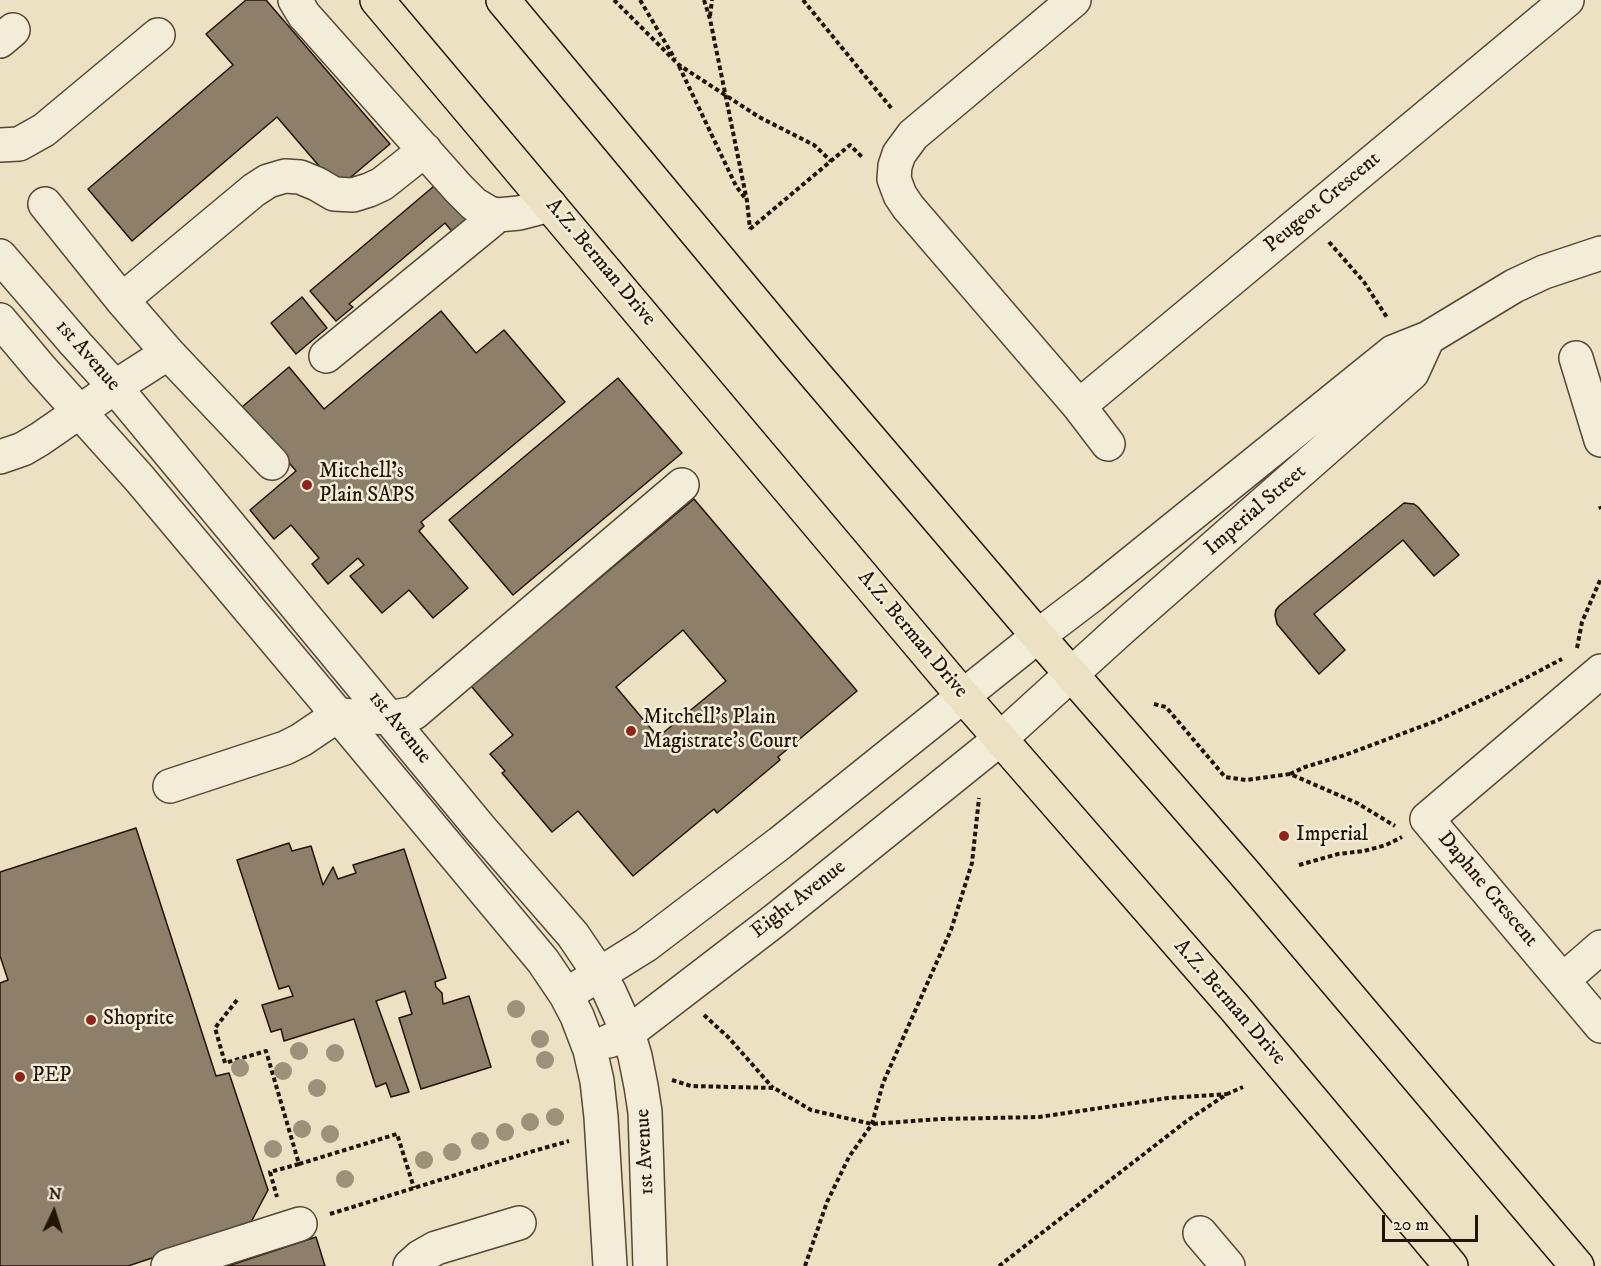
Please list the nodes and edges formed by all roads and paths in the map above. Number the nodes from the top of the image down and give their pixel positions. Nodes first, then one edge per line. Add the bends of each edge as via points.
1 (295, 0) edge
2 (377, 0) edge
3 (503, 0) edge
4 (614, 0) edge
5 (640, 0) edge
6 (704, 0) edge
7 (712, 0) edge
8 (803, 0) edge
9 (1074, 0) edge
10 (1567, 0) edge
11 (710, 20) junction
12 (158, 35) dead end
13 (679, 65) junction
14 (726, 95) junction
15 (913, 135) junction
16 (0, 145) edge
17 (425, 150) junction
18 (864, 159) dead end
19 (831, 161) junction
20 (747, 201) junction
21 (45, 204) dead end
22 (550, 205) junction
23 (498, 215) junction
24 (1324, 236) dead end
25 (1601, 253) edge
26 (0, 256) edge
27 (122, 300) junction
28 (0, 320) edge
29 (1392, 324) dead end
30 (1428, 339) junction
31 (168, 353) junction
32 (326, 356) dead end
33 (1576, 358) dead end
34 (115, 387) junction
35 (1079, 406) junction
36 (80, 411) junction
37 (1601, 440) edge
38 (1108, 444) dead end
39 (0, 457) edge
40 (272, 463) dead end
41 (682, 485) dead end
42 (1601, 578) edge
43 (1038, 636) junction
44 (1590, 667) edge
45 (1072, 674) junction
46 (963, 696) junction
47 (1154, 704) dead end
48 (338, 715) junction
49 (390, 718) junction
50 (1000, 739) junction
51 (1290, 774) junction
52 (170, 786) dead end
53 (979, 798) dead end
54 (1418, 826) junction
55 (1299, 866) dead end
56 (1601, 947) edge
57 (600, 975) junction
58 (1563, 980) junction
59 (566, 995) junction
60 (237, 1000) dead end
61 (701, 1012) dead end
62 (1601, 1026) edge
63 (628, 1033) junction
64 (590, 1050) junction
65 (663, 1077) dead end
66 (1243, 1087) dead end
67 (774, 1088) junction
68 (1227, 1094) junction
69 (873, 1124) junction
70 (570, 1141) dead end
71 (299, 1164) junction
72 (414, 1188) junction
73 (519, 1223) dead end
74 (293, 1226) junction
75 (1200, 1233) dead end
76 (168, 1266) edge
77 (411, 1266) edge
78 (610, 1266) edge
79 (650, 1266) edge
80 (805, 1266) edge
81 (999, 1266) edge
82 (1228, 1266) edge
83 (1451, 1266) edge
84 (1577, 1266) edge

1 - 17 street via 304,15
2 - 22 main road, A.Z. Berman Drive
3 - 43 main road
4 - 13 path
5 - 13 path
6 - 11 path
7 - 11 path
8 - 15 path
9 - 15 street
10 - 35 street, Peugeot Crescent
11 - 14 path
12 - 16 street via 44,130 20,144
13 - 14 path
13 - 20 path via 736,186
14 - 19 path via 814,145
14 - 20 path
15 - 35 street via 895,166 894,179 900,195
17 - 23 street via 474,204
17 - 27 street via 382,184 353,195 334,194 300,177 268,181
18 - 19 path via 850,145
19 - 20 path via 750,229
21 - 27 street
22 - 23 street
22 - 46 main road, A.Z. Berman Drive
23 - 32 street
24 - 29 path via 1364,282
25 - 30 street, Imperial Street via 1514,286
26 - 34 street, 1st Avenue
27 - 31 street
28 - 36 street, 1st Avenue
30 - 43 street, Imperial Street via 1392,352
30 - 45 street, Imperial Street via 1412,373
31 - 34 street
31 - 40 street
33 - 37 street
34 - 36 street
34 - 49 street, 1st Avenue
35 - 38 street
36 - 39 street via 40,440
36 - 48 street, 1st Avenue
41 - 49 street via 414,713
42 - 44 path via 1582,622
43 - 45 main road
43 - 46 street, Imperial Street
44 - 51 path via 1503,690 1436,721
44 - 54 street, Daphne Crescent
45 - 50 street, Imperial Street
45 - 84 main road
46 - 50 main road, A.Z. Berman Drive
46 - 57 street via 780,843 646,945
47 - 51 path via 1166,707 1225,777 1246,780
48 - 49 street
48 - 52 street via 285,748
48 - 59 street, 1st Avenue via 543,961
49 - 57 street, 1st Avenue via 573,935
50 - 63 street, Eight Avenue
50 - 83 main road, A.Z. Berman Drive via 1234,1007
51 - 54 path
53 - 69 path via 972,863 951,930 883,1083
54 - 55 path via 1386,845
54 - 58 street, Daphne Crescent
56 - 58 street
57 - 59 street
57 - 63 street, 1st Avenue
58 - 62 street, Daphne Crescent
59 - 64 street, 1st Avenue
60 - 71 path via 216,1028 225,1063 266,1051
61 - 67 path
63 - 64 street, Eight Avenue
63 - 79 street, 1st Avenue via 645,1112
64 - 78 street, 1st Avenue via 601,1117
65 - 67 path via 691,1086
66 - 68 path
67 - 69 path via 810,1110
68 - 69 path via 1168,1098 1039,1117
68 - 81 path
69 - 80 path via 849,1157 827,1202
70 - 72 path
71 - 72 path via 397,1134
71 - 74 path via 270,1172
72 - 74 path
73 - 77 street via 436,1248
74 - 76 street
75 - 82 street

